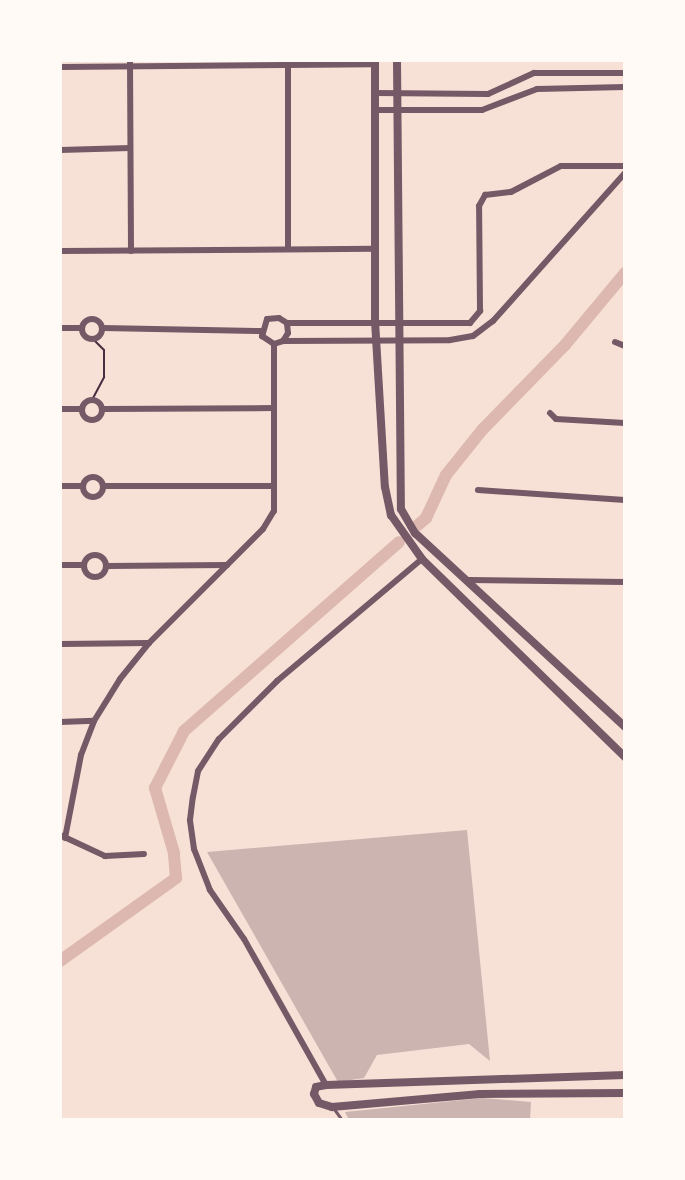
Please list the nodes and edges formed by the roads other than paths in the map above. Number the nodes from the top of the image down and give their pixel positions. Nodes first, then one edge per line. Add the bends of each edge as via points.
1 (398, 60) edge
2 (288, 62) edge
3 (375, 62) edge
4 (130, 63) edge
5 (60, 67) edge
6 (625, 73) edge
7 (625, 87) edge
8 (375, 93) junction
9 (396, 93) junction
10 (375, 110) junction
11 (396, 110) junction
12 (130, 148) junction
13 (60, 150) edge
14 (625, 166) edge
15 (625, 173) edge
16 (288, 249) junction
17 (374, 249) junction
18 (131, 250) junction
19 (60, 251) edge
20 (476, 319) junction
21 (375, 321) junction
22 (287, 323) junction
23 (399, 324) junction
24 (60, 328) edge
25 (82, 328) junction
26 (103, 328) junction
27 (484, 329) junction
28 (261, 331) junction
29 (379, 339) junction
30 (399, 340) junction
31 (283, 341) junction
32 (615, 342) dead end
33 (273, 344) junction
34 (625, 346) edge
35 (274, 408) junction
36 (60, 409) edge
37 (82, 409) junction
38 (102, 409) junction
39 (550, 413) dead end
40 (625, 423) edge
41 (60, 486) edge
42 (82, 486) junction
43 (103, 486) junction
44 (274, 486) junction
45 (478, 490) dead end
46 (625, 500) edge
47 (422, 559) junction
48 (60, 565) edge
49 (84, 565) junction
50 (226, 565) junction
51 (107, 566) junction
52 (469, 580) junction
53 (625, 582) edge
54 (149, 643) junction
55 (60, 644) edge
56 (94, 721) junction
57 (60, 722) edge
58 (625, 728) edge
59 (625, 756) edge
60 (62, 836) edge
61 (144, 854) dead end
62 (625, 1074) edge
63 (479, 1077) junction
64 (326, 1084) junction
65 (625, 1093) edge
66 (480, 1094) junction
67 (332, 1107) junction
68 (342, 1120) edge

1 - 9 street
2 - 3 street
2 - 4 street
2 - 16 street
3 - 8 street
4 - 5 street
4 - 12 street
6 - 9 street via 534,73 488,94
7 - 11 street via 537,89 482,110
8 - 9 street
8 - 10 street
9 - 11 street
10 - 11 street
10 - 17 street
11 - 23 street
12 - 13 street
12 - 18 street
14 - 20 street via 561,166 544,171 511,192 485,195 479,206 480,310
15 - 27 street
16 - 17 street
16 - 18 street
17 - 21 street
18 - 19 street
20 - 23 street via 461,325
20 - 27 street
21 - 22 street
21 - 23 street
21 - 29 street
22 - 28 street via 271,317
22 - 31 street via 288,333
23 - 30 street
24 - 25 street
25 - 26 street via 93,319
25 - 26 street via 86,338 93,339 101,335
26 - 28 street
27 - 30 street via 464,339
28 - 33 street via 265,340
29 - 30 street
29 - 31 street
29 - 47 street via 385,487 400,532
30 - 52 street via 401,509 415,533
31 - 33 street
32 - 34 street
33 - 35 street
35 - 38 street
35 - 44 street
36 - 37 street
37 - 38 street via 92,400
37 - 38 street via 83,416 92,420 100,416
39 - 40 street via 556,419
41 - 42 street
42 - 43 street via 93,476
42 - 43 street via 86,495 93,497 101,493
43 - 44 street
44 - 50 street via 270,520
45 - 46 street
47 - 59 street
47 - 64 street via 277,681 219,739 198,771 193,797 190,820 194,849 210,890 244,939
48 - 49 street
49 - 51 street via 94,554 104,558
49 - 51 street via 87,573 95,577 103,574
50 - 51 street
50 - 54 street
52 - 53 street
52 - 58 street
54 - 55 street
54 - 56 street
56 - 57 street
56 - 60 street via 81,755
60 - 61 street via 105,856
62 - 63 street
63 - 64 street
63 - 66 street
64 - 67 street via 314,1089 315,1099
65 - 66 street
66 - 67 street
67 - 68 lane

